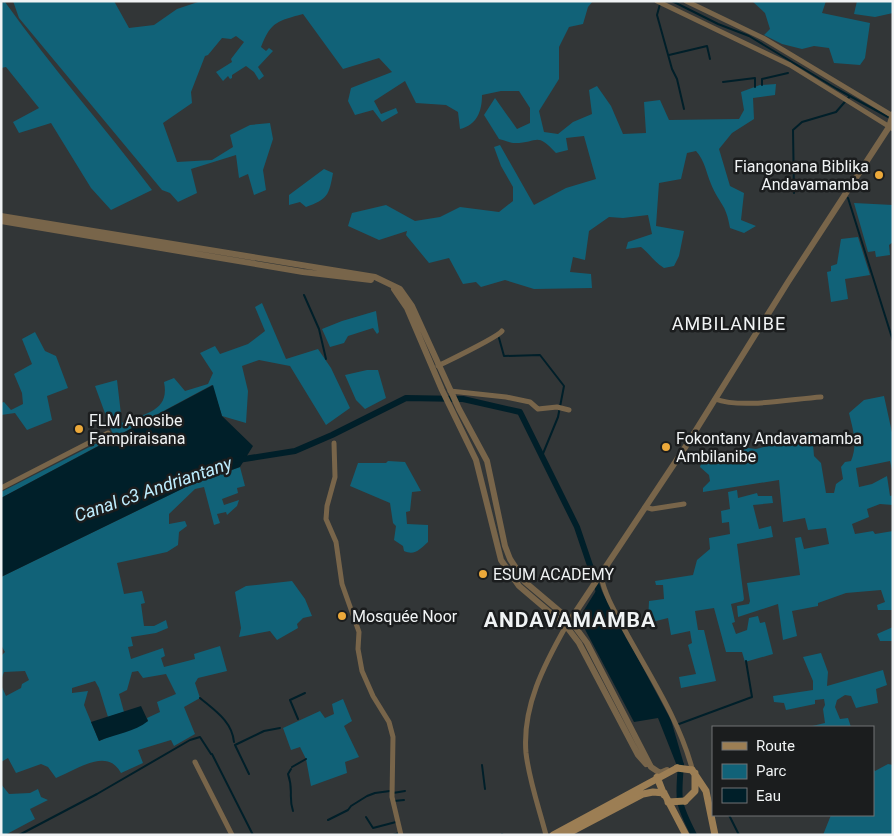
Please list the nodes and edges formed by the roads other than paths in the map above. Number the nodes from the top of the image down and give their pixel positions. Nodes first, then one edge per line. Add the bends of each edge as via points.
1 (657, 1) edge
2 (686, 1) edge
3 (892, 115) edge
4 (891, 128) edge
5 (1, 216) edge
6 (1, 221) edge
7 (502, 330) dead end
8 (438, 366) junction
9 (451, 392) junction
10 (821, 397) dead end
11 (715, 398) junction
12 (564, 409) dead end
13 (108, 433) dead end
14 (334, 443) dead end
15 (1, 488) edge
16 (684, 504) dead end
17 (645, 507) junction
18 (601, 576) junction
19 (570, 620) junction
20 (566, 626) junction
21 (195, 762) dead end
22 (674, 768) junction
23 (694, 771) junction
24 (657, 777) junction
25 (664, 794) junction
26 (232, 835) edge
27 (401, 835) edge
28 (546, 835) edge
29 (553, 835) edge
30 (565, 835) edge
31 (686, 835) edge
32 (715, 835) edge

1 - 4 street via 790,65
2 - 3 street via 762,38
3 - 4 street
4 - 11 street
5 - 8 street via 375,277 400,288 412,306
6 - 20 street via 303,272 374,280 396,290 408,308 476,460 501,560 530,597
7 - 8 street via 499,336
8 - 9 street
9 - 12 street via 506,397 530,402 538,410
9 - 19 street via 487,462 510,559 534,592
10 - 11 street via 741,402 723,402
11 - 17 street
13 - 15 street
14 - 27 street via 335,477 326,519 336,542 342,584 359,632 362,671 389,722 393,737 392,797
16 - 17 street via 652,509
17 - 18 street
18 - 19 street
18 - 23 street via 612,607 662,697 693,774
19 - 20 street
19 - 22 street via 587,643 651,767 660,773
20 - 24 street via 579,643 638,754
20 - 28 street via 536,683 526,723 526,755
21 - 26 street
22 - 23 main road, bridge
22 - 24 main road
23 - 25 main road, bridge via 695,791 685,801 668,802
23 - 32 main road via 706,791
24 - 25 main road
24 - 29 main road
25 - 30 main road via 643,794
25 - 31 main road

